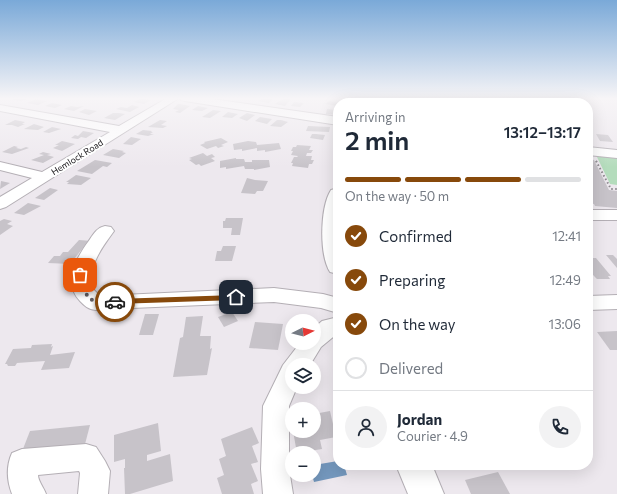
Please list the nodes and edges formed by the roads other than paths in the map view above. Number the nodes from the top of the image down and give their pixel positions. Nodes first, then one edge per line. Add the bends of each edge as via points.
1 (72, 121) edge
2 (136, 121) edge
3 (121, 130) junction
4 (617, 149) edge
5 (593, 150) edge
6 (593, 150) edge
7 (617, 154) edge
8 (0, 166) edge
9 (45, 177) junction
10 (0, 204) edge
11 (593, 215) edge
12 (617, 215) edge
13 (105, 232) dead end
14 (617, 302) edge
15 (593, 303) edge
16 (333, 304) edge
17 (333, 326) edge
18 (321, 335) edge
19 (285, 387) edge
20 (416, 470) edge
21 (31, 494) edge
22 (93, 494) edge
23 (278, 494) edge
24 (426, 494) edge

1 - 3 street
2 - 3 street, Hemlock Road
3 - 9 street, Hemlock Road
4 - 5 street
6 - 7 street
8 - 9 street
9 - 10 street, Hemlock Road
11 - 12 street
13 - 16 street via 94,246 80,275 83,291 96,304 274,295
14 - 15 street
17 - 18 street
19 - 23 street via 276,406 275,469
20 - 24 main road
21 - 22 street via 24,486 22,463 86,457 95,470

